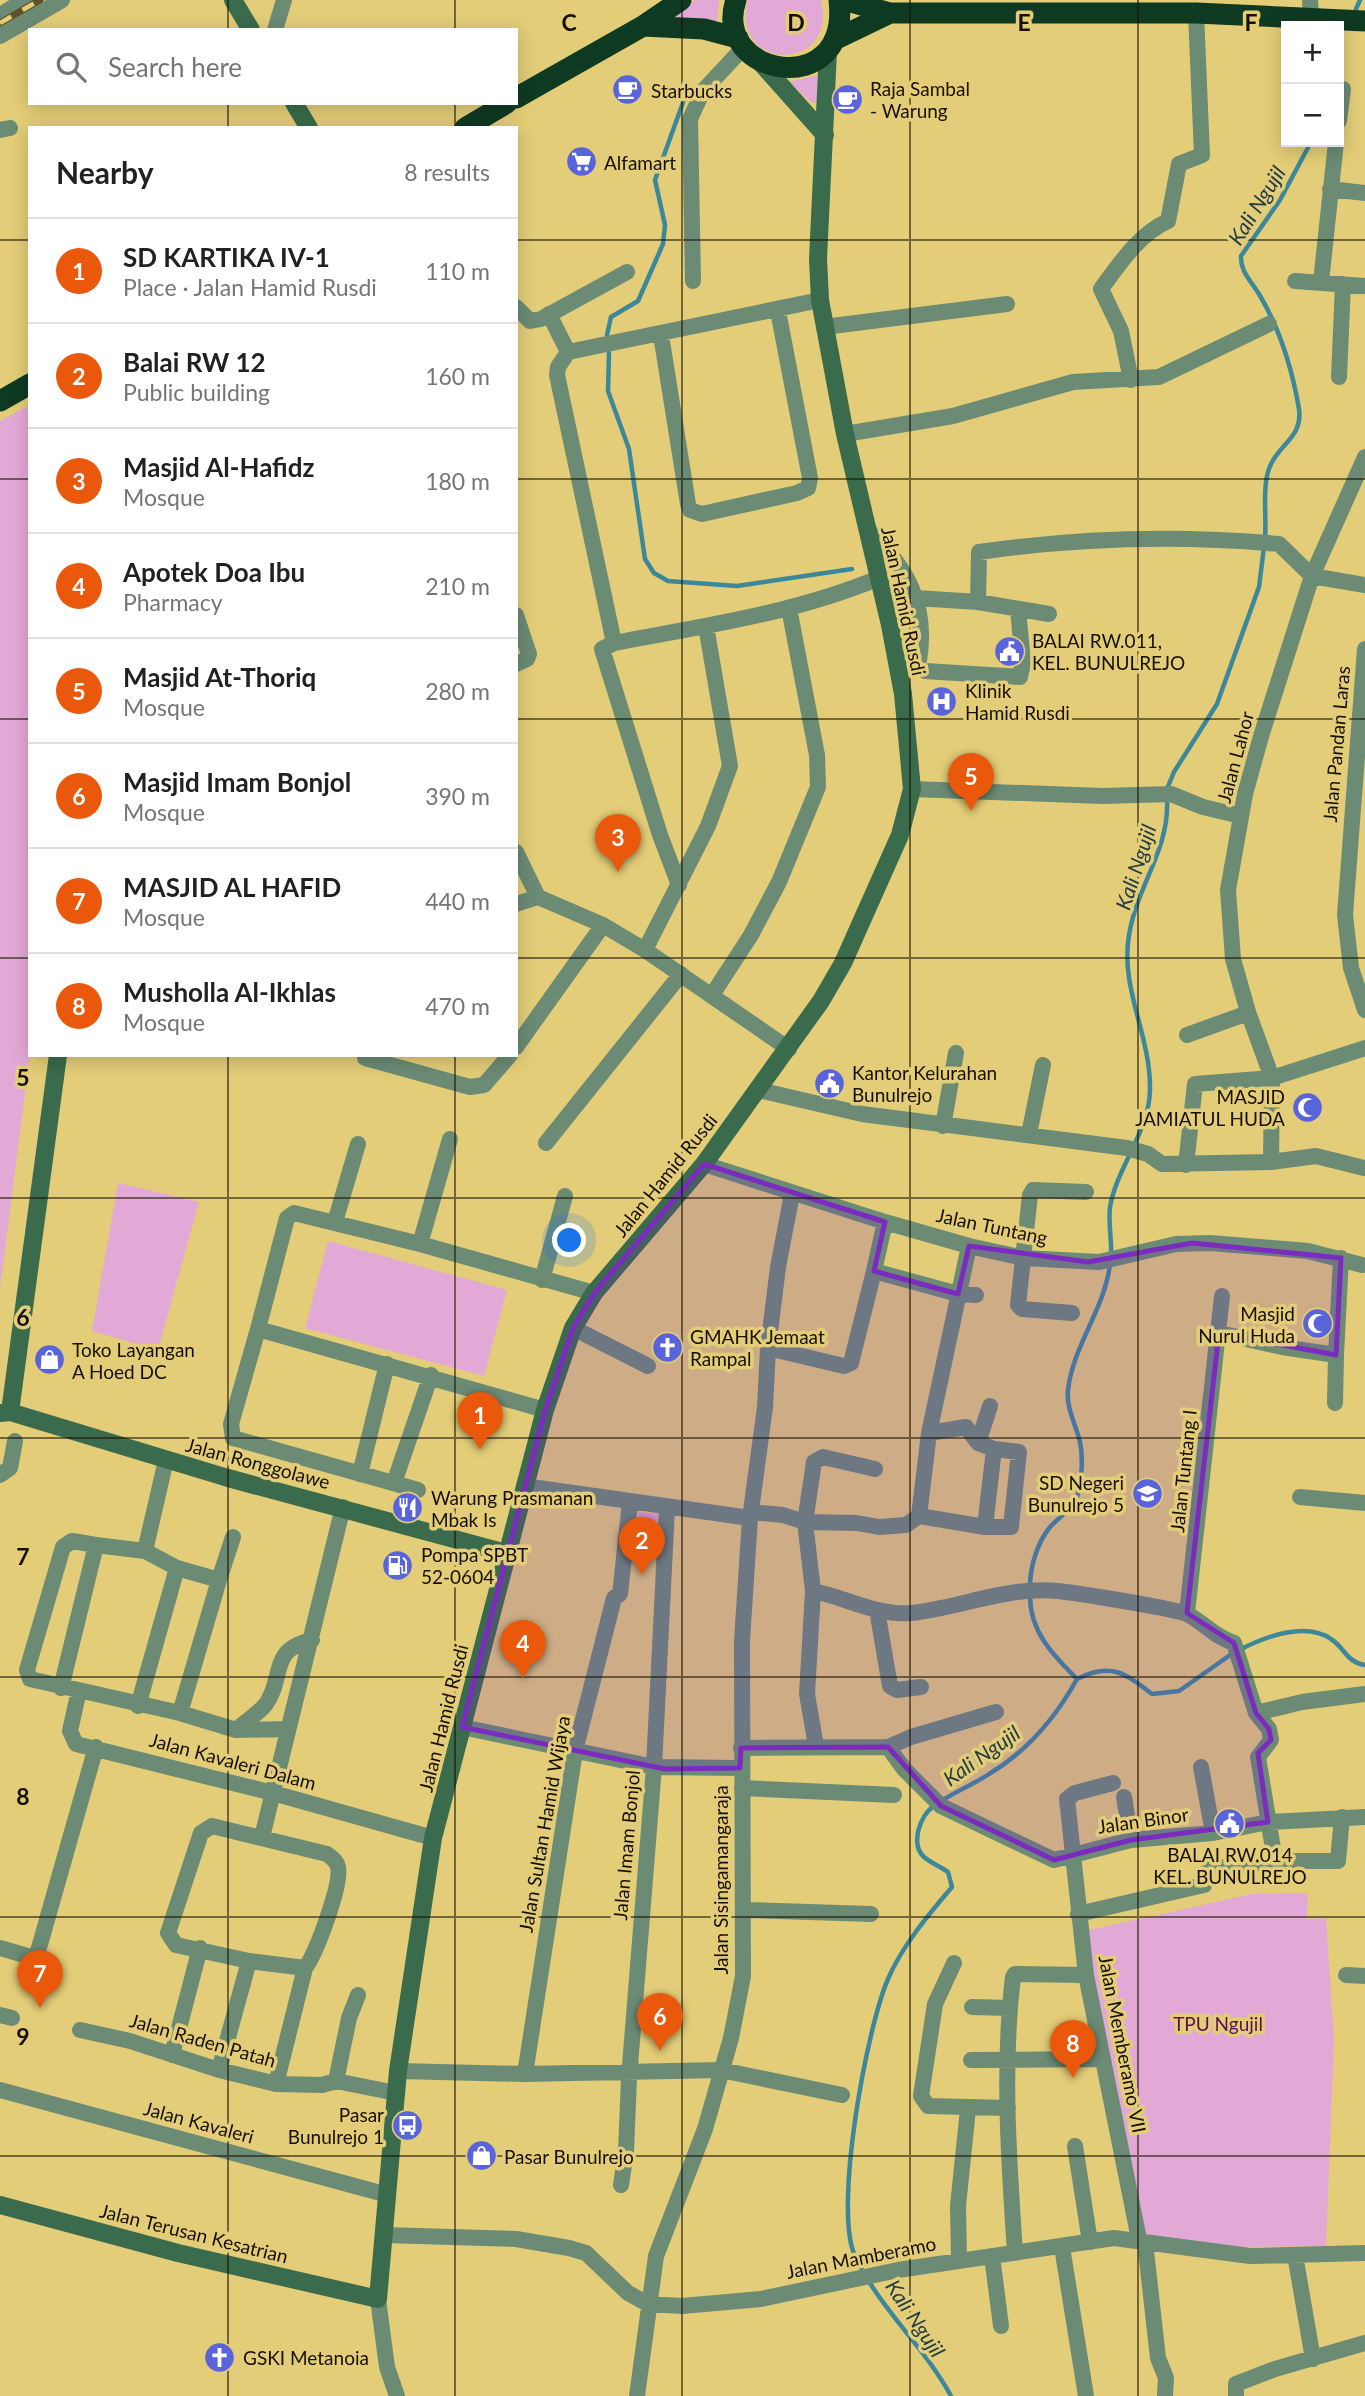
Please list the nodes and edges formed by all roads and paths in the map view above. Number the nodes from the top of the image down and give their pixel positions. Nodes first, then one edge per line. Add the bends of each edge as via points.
1 (25, 0) edge
2 (62, 0) edge
3 (233, 0) edge
4 (284, 0) edge
5 (681, 0) edge
6 (736, 0) edge
7 (841, 0) edge
8 (1311, 9) edge
9 (890, 13) junction
10 (1196, 13) junction
11 (0, 15) edge
12 (1365, 21) edge
13 (643, 26) junction
14 (250, 28) edge
15 (276, 28) edge
16 (0, 36) edge
17 (741, 42) junction
18 (831, 46) junction
19 (760, 62) junction
20 (518, 97) edge
21 (295, 105) edge
22 (504, 105) edge
23 (308, 126) edge
24 (469, 126) edge
25 (825, 135) junction
26 (1335, 147) edge
27 (1330, 189) junction
28 (1365, 193) edge
29 (627, 272) dead end
30 (693, 281) dead end
31 (1295, 281) dead end
32 (1321, 282) junction
33 (1343, 284) junction
34 (1365, 286) edge
35 (820, 300) junction
36 (1007, 304) dead end
37 (518, 309) edge
38 (778, 311) junction
39 (549, 314) junction
40 (1269, 324) dead end
41 (824, 327) junction
42 (661, 335) junction
43 (568, 352) junction
44 (1339, 377) dead end
45 (1131, 380) junction
46 (28, 385) edge
47 (0, 401) edge
48 (845, 434) junction
49 (1365, 457) edge
50 (868, 530) junction
51 (1312, 576) junction
52 (880, 578) junction
53 (1365, 585) edge
54 (916, 598) junction
55 (978, 602) junction
56 (789, 608) junction
57 (1018, 609) junction
58 (1049, 614) dead end
59 (518, 622) edge
60 (706, 626) junction
61 (614, 643) junction
62 (1365, 649) edge
63 (895, 651) junction
64 (922, 660) junction
65 (518, 663) edge
66 (912, 789) junction
67 (1241, 816) junction
68 (1357, 843) edge
69 (518, 856) edge
70 (679, 885) junction
71 (538, 897) junction
72 (518, 903) edge
73 (603, 925) junction
74 (645, 950) junction
75 (1358, 966) edge
76 (681, 974) junction
77 (712, 995) junction
78 (1365, 1010) edge
79 (1248, 1013) junction
80 (1186, 1035) dead end
81 (518, 1044) edge
82 (1365, 1048) edge
83 (789, 1049) junction
84 (956, 1053) dead end
85 (58, 1057) edge
86 (508, 1057) edge
87 (365, 1058) dead end
88 (1043, 1065) dead end
89 (1272, 1078) junction
90 (759, 1090) junction
91 (943, 1126) junction
92 (1029, 1134) junction
93 (450, 1139) dead end
94 (546, 1143) dead end
95 (358, 1144) dead end
96 (1271, 1162) junction
97 (704, 1164) junction
98 (1185, 1165) junction
99 (1365, 1166) edge
100 (1365, 1181) edge
101 (1086, 1192) dead end
102 (792, 1194) junction
103 (565, 1196) dead end
104 (335, 1222) junction
105 (885, 1222) junction
106 (420, 1244) junction
107 (969, 1246) junction
108 (1024, 1258) junction
109 (1341, 1258) junction
110 (1364, 1261) edge
111 (874, 1271) junction
112 (542, 1280) junction
113 (594, 1293) junction
114 (958, 1294) junction
115 (976, 1295) dead end
116 (1222, 1296) dead end
117 (1072, 1313) dead end
118 (573, 1328) junction
119 (258, 1329) junction
120 (1219, 1333) junction
121 (768, 1348) junction
122 (1336, 1355) junction
123 (387, 1364) junction
124 (648, 1366) dead end
125 (431, 1375) junction
126 (1335, 1404) dead end
127 (990, 1406) dead end
128 (545, 1410) junction
129 (5, 1412) edge
130 (929, 1433) junction
131 (15, 1441) dead end
132 (986, 1446) junction
133 (166, 1460) junction
134 (875, 1469) dead end
135 (0, 1474) edge
136 (359, 1474) junction
137 (394, 1483) junction
138 (524, 1486) junction
139 (418, 1490) dead end
140 (1300, 1497) dead end
141 (630, 1502) junction
142 (1365, 1503) edge
143 (343, 1507) junction
144 (667, 1508) junction
145 (751, 1515) junction
146 (919, 1516) junction
147 (805, 1522) junction
148 (985, 1527) junction
149 (233, 1538) dead end
150 (96, 1545) junction
151 (145, 1551) junction
152 (506, 1553) junction
153 (177, 1568) junction
154 (219, 1580) junction
155 (813, 1591) junction
156 (877, 1610) junction
157 (1187, 1613) junction
158 (312, 1640) junction
159 (921, 1687) dead end
160 (61, 1688) junction
161 (79, 1690) junction
162 (1365, 1694) edge
163 (138, 1706) junction
164 (996, 1712) dead end
165 (180, 1713) junction
166 (1256, 1713) junction
167 (462, 1727) junction
168 (288, 1729) junction
169 (236, 1730) junction
170 (816, 1746) junction
171 (96, 1747) junction
172 (888, 1747) junction
173 (741, 1748) junction
174 (575, 1751) junction
175 (654, 1767) junction
176 (1201, 1767) dead end
177 (740, 1768) junction
178 (1113, 1783) dead end
179 (742, 1788) junction
180 (273, 1793) junction
181 (894, 1795) dead end
182 (1124, 1797) dead end
183 (1342, 1817) junction
184 (1365, 1817) edge
185 (1268, 1822) junction
186 (1213, 1833) junction
187 (262, 1837) junction
188 (433, 1838) junction
189 (1131, 1840) junction
190 (1071, 1857) junction
191 (1275, 1861) junction
192 (745, 1910) junction
193 (871, 1914) dead end
194 (1078, 1914) junction
195 (0, 1948) edge
196 (200, 1948) junction
197 (249, 1961) junction
198 (954, 1963) dead end
199 (305, 1968) junction
200 (1086, 1975) junction
201 (1346, 1975) dead end
202 (1365, 1976) edge
203 (358, 1995) dead end
204 (972, 2007) dead end
205 (1010, 2008) junction
206 (80, 2030) dead end
207 (172, 2055) junction
208 (1009, 2058) junction
209 (1102, 2059) junction
210 (971, 2060) dead end
211 (219, 2070) junction
212 (721, 2070) junction
213 (398, 2071) junction
214 (629, 2071) junction
215 (525, 2074) junction
216 (336, 2081) junction
217 (276, 2084) junction
218 (0, 2090) edge
219 (396, 2094) junction
220 (842, 2095) dead end
221 (1008, 2108) junction
222 (968, 2109) junction
223 (1075, 2146) dead end
224 (621, 2185) dead end
225 (388, 2194) junction
226 (0, 2205) edge
227 (384, 2235) junction
228 (1142, 2240) junction
229 (1090, 2242) junction
230 (1062, 2247) junction
231 (1015, 2253) junction
232 (1365, 2253) edge
233 (1295, 2255) junction
234 (992, 2256) junction
235 (959, 2260) junction
236 (378, 2299) junction
237 (648, 2304) junction
238 (1001, 2326) dead end
239 (1365, 2343) edge
240 (1313, 2359) junction
241 (397, 2396) edge
242 (638, 2396) edge
243 (1086, 2396) edge
244 (1165, 2396) edge
245 (1236, 2396) edge

1 - 11 street
2 - 16 street
3 - 14 street
4 - 15 street
5 - 13 highway
6 - 17 highway via 733,22
7 - 9 highway
7 - 18 highway via 840,26
8 - 10 highway
8 - 12 highway
9 - 10 highway
9 - 18 highway
10 - 45 street via 1202,155 1179,164 1168,221 1153,227 1101,289 1121,331
13 - 17 highway via 690,27
13 - 20 highway
17 - 19 highway
17 - 30 street via 703,91 690,119
18 - 19 highway via 803,67 781,69
18 - 25 street, Jalan Hamid Rusdi
19 - 25 street
21 - 23 street
22 - 24 highway
25 - 35 street, Jalan Hamid Rusdi
26 - 27 street
27 - 28 street
27 - 32 street
29 - 39 street
31 - 32 street
32 - 33 street
33 - 34 street
33 - 44 street
35 - 38 street
35 - 41 street, Jalan Hamid Rusdi
36 - 41 street
37 - 39 street via 530,321
38 - 42 street
38 - 42 street via 810,478 808,488 702,514 690,510 688,504
39 - 43 street
40 - 45 street via 1158,377
41 - 48 street, Jalan Hamid Rusdi
42 - 43 street
43 - 61 street via 557,375
45 - 48 street via 1073,382 953,416
46 - 47 highway
48 - 50 street, Jalan Hamid Rusdi
49 - 51 street, Jalan Lahor
50 - 52 street, Jalan Hamid Rusdi
50 - 54 street via 890,551
51 - 53 street
51 - 55 street via 1279,544 1042,543 979,552
51 - 67 street, Jalan Lahor
52 - 56 street via 837,596
52 - 63 street, Jalan Hamid Rusdi
54 - 55 street
54 - 64 street via 923,628
55 - 57 street
56 - 60 street
56 - 77 street via 817,755 818,787 779,882
57 - 58 street
57 - 64 street via 1020,677
59 - 65 street via 528,654
60 - 61 street
60 - 70 street via 730,766
61 - 70 street via 606,645 602,656
62 - 68 street, Jalan Pandan Laras
63 - 64 street
63 - 66 street, Jalan Hamid Rusdi
66 - 67 street via 1164,794
66 - 83 street, Jalan Hamid Rusdi via 900,835 843,962
67 - 79 street, Jalan Lahor via 1228,915 1233,959
68 - 75 street, Jalan Pandan Laras via 1345,915
69 - 71 street
70 - 74 street
71 - 72 street
71 - 73 street
73 - 74 street
73 - 81 street
74 - 76 street
75 - 78 street, Jalan Pandan Laras
76 - 77 street
76 - 94 street
77 - 83 street
79 - 80 street
79 - 89 street, Jalan Lahor
82 - 89 street
83 - 90 street, Jalan Hamid Rusdi
84 - 91 street
85 - 129 street
86 - 87 street via 484,1085 470,1087
88 - 92 street
89 - 96 street
89 - 98 street via 1195,1084
90 - 91 street via 862,1114
90 - 97 street, Jalan Hamid Rusdi
91 - 92 street
92 - 98 street via 1127,1148 1148,1154 1159,1164
93 - 106 street
95 - 104 street
96 - 98 street
96 - 99 street via 1323,1156
97 - 102 street, Jalan Tuntang
97 - 113 street, Jalan Hamid Rusdi
99 - 100 street
101 - 108 street via 1031,1191
102 - 105 street, Jalan Tuntang
102 - 121 street, Jalan Sisingamangaraja
103 - 112 street
104 - 106 street
104 - 119 street via 290,1214
105 - 107 street, Jalan Tuntang
105 - 111 street
106 - 112 street
107 - 108 street, Jalan Tuntang
107 - 114 street
108 - 109 street, Jalan Tuntang via 1099,1262 1176,1244 1201,1243
108 - 117 street via 1020,1308
109 - 110 street, Jalan Tuntang
109 - 122 street
111 - 114 street
111 - 121 street via 851,1363 844,1366
112 - 113 street
113 - 118 street, Jalan Hamid Rusdi
114 - 115 street
114 - 130 street
116 - 120 street, Jalan Tuntang I
118 - 124 street
118 - 128 street, Jalan Hamid Rusdi
119 - 123 street
119 - 136 street via 231,1424 233,1438
120 - 122 street
120 - 157 street, Jalan Tuntang I
121 - 145 street, Jalan Sisingamangaraja
122 - 126 street
123 - 125 street
123 - 136 street
125 - 128 street
125 - 137 street
127 - 132 street
128 - 138 street, Jalan Hamid Rusdi
129 - 133 street, Jalan Ronggolawe
130 - 132 street via 966,1427
130 - 146 street
131 - 135 street via 10,1468
132 - 148 street
132 - 148 street via 1019,1454 1012,1525
133 - 143 street, Jalan Ronggolawe
133 - 151 street
134 - 147 street via 814,1462
136 - 137 street
137 - 139 street
138 - 141 street
138 - 152 street, Jalan Hamid Rusdi
140 - 142 street
141 - 144 street
141 - 174 street, Jalan Sultan Hamid Wijaya via 620,1594 614,1598
143 - 152 street, Jalan Ronggolawe
143 - 158 street
144 - 145 street
144 - 175 street, Jalan Imam Bonjol
145 - 147 street via 783,1515
145 - 173 street, Jalan Sisingamangaraja via 742,1641
146 - 147 street via 895,1527
146 - 148 street
147 - 155 street
149 - 154 street
150 - 151 street
150 - 160 street
150 - 160 street via 72,1541 63,1546 27,1670 33,1682
151 - 153 street
152 - 167 street, Jalan Hamid Rusdi
153 - 154 street
153 - 163 street
154 - 165 street
155 - 156 street
155 - 170 street via 807,1694
156 - 157 street via 911,1613 1017,1591 1058,1591
156 - 159 street via 890,1686 897,1690
157 - 166 street via 1213,1634 1234,1643
158 - 168 street
158 - 169 street via 283,1655 266,1703
160 - 161 street
161 - 163 street
161 - 171 street, Jalan Kavaleri Dalam via 71,1738 76,1744
162 - 166 street
163 - 165 street
164 - 172 street
165 - 169 street
166 - 185 street via 1269,1729 1270,1740 1258,1756
167 - 174 street
167 - 188 street, Jalan Hamid Rusdi
168 - 169 street
168 - 180 street
170 - 172 street
170 - 173 street
171 - 180 street, Jalan Kavaleri Dalam
171 - 195 street via 37,1955 31,1958
172 - 190 street, Jalan Binor via 937,1802 1045,1857
173 - 177 street, Jalan Sisingamangaraja
174 - 175 street
174 - 215 street, Jalan Sultan Hamid Wijaya
175 - 177 street
175 - 214 street, Jalan Imam Bonjol
176 - 186 street
177 - 179 street, Jalan Sisingamangaraja
178 - 190 street, Jalan Memberamo VII via 1067,1799
179 - 181 street
179 - 192 street, Jalan Sisingamangaraja
180 - 187 street
180 - 188 street, Jalan Kavaleri Dalam
182 - 189 street
183 - 184 street, Jalan Binor
183 - 185 street, Jalan Binor
183 - 191 street via 1338,1861
185 - 186 street, Jalan Binor
185 - 191 street
186 - 189 street, Jalan Binor
187 - 196 street via 212,1826 201,1833 168,1933 176,1945
187 - 199 street via 327,1854 339,1868 318,1946
188 - 213 street, Jalan Hamid Rusdi
189 - 190 street, Jalan Binor
190 - 194 street, Jalan Memberamo VII
191 - 194 street via 1210,1869 1204,1885
192 - 193 street
192 - 212 street, Jalan Sisingamangaraja via 743,1976
194 - 200 street, Jalan Memberamo VII
196 - 197 street
196 - 207 street
197 - 199 street
197 - 211 street
198 - 222 street via 935,2004 920,2091 928,2106
199 - 217 street
200 - 205 street via 1016,1974
200 - 209 street, Jalan Memberamo VII
201 - 202 street
203 - 216 street
204 - 205 street
205 - 208 street
206 - 207 street, Jalan Raden Patah
207 - 211 street, Jalan Raden Patah
208 - 209 street
208 - 210 street
208 - 221 street
209 - 228 street, Jalan Memberamo VII
211 - 217 street, Jalan Raden Patah
212 - 214 street
212 - 220 street
212 - 237 street, Jalan Sisingamangaraja via 705,2129 656,2256
213 - 215 street
213 - 219 street, Jalan Hamid Rusdi
214 - 215 street
214 - 224 street, Jalan Imam Bonjol
216 - 217 street, Jalan Raden Patah
216 - 219 street, Jalan Raden Patah
218 - 225 street, Jalan Kavaleri
219 - 225 street, Jalan Hamid Rusdi
221 - 222 street
221 - 231 street
222 - 235 street via 958,2206
223 - 229 street
225 - 227 street, Jalan Hamid Rusdi
226 - 236 street, Jalan Terusan Kesatrian via 178,2253
227 - 236 street, Jalan Hamid Rusdi
227 - 237 street via 516,2239 569,2248 597,2261 628,2293
228 - 229 street, Jalan Mamberamo
228 - 233 street, Jalan Mamberamo via 1250,2256
228 - 244 street, Jalan Memberamo VII via 1158,2358 1166,2378
229 - 230 street, Jalan Mamberamo
230 - 231 street, Jalan Mamberamo
230 - 243 street
231 - 234 street, Jalan Mamberamo
232 - 233 street, Jalan Mamberamo
233 - 240 street
234 - 235 street, Jalan Mamberamo
234 - 238 street
235 - 237 street, Jalan Mamberamo via 761,2299 708,2306
236 - 241 street via 388,2375
237 - 242 street, Jalan Sisingamangaraja
239 - 240 street
240 - 245 street via 1236,2384

